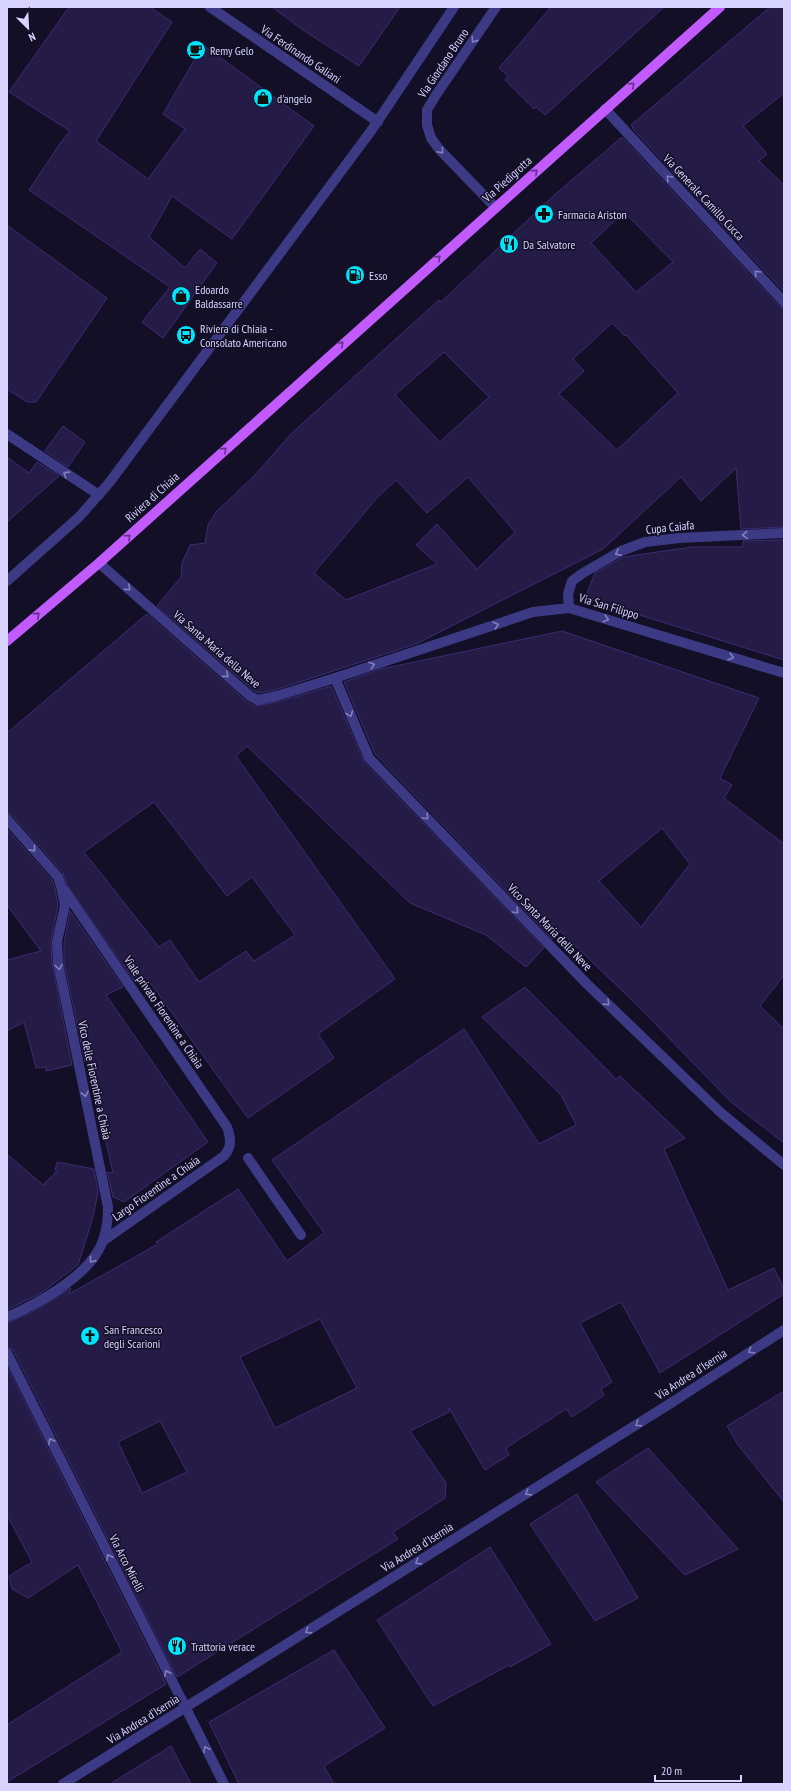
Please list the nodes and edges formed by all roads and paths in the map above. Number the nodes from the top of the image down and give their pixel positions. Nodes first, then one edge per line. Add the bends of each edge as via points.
1 (210, 7) edge
2 (454, 7) edge
3 (496, 7) edge
4 (720, 7) edge
5 (606, 109) junction
6 (378, 122) junction
7 (495, 207) junction
8 (784, 302) edge
9 (312, 370) joint
10 (7, 434) edge
11 (99, 495) junction
12 (784, 534) edge
13 (99, 563) junction
14 (7, 581) edge
15 (569, 608) junction
16 (7, 640) edge
17 (784, 673) edge
18 (335, 678) junction
19 (7, 819) edge
20 (62, 886) junction
21 (224, 1156) joint
22 (248, 1158) dead end
23 (784, 1165) edge
24 (301, 1235) dead end
25 (103, 1241) junction
26 (7, 1317) edge
27 (784, 1330) edge
28 (7, 1353) edge
29 (185, 1708) junction
30 (63, 1784) edge
31 (224, 1784) edge

1 - 6 street, Via Ferdinando Galiani
2 - 6 street
3 -> 7 street, Via Giordano Bruno via 427,110 427,125 431,138
5 -> 4 main road, Via Piedigrotta
7 -> 5 main road, Via Piedigrotta
8 -> 5 street, Via Generale Camillo Cucca
6 - 11 street
9 -> 7 main road, Via Piedigrotta
13 -> 9 main road, Riviera di Chiaia
11 -> 10 street
11 - 14 street via 79,518
12 -> 15 street, Cupa Caiafa via 645,542 621,551 572,581 568,594
16 -> 13 main road, Riviera di Chiaia
13 -> 18 street, Via Santa Maria della Neve via 254,699 261,700
15 -> 17 street, Via San Filippo
18 -> 15 street, Via San Filippo via 533,612
18 -> 23 street, Vico Santa Maria della Neve via 369,758 587,984 720,1112
19 -> 20 street, Vico delle Fiorentine a Chiaia via 58,877
20 - 21 street, Viale privato Fiorentine a Chiaia via 227,1128 231,1136 229,1152
20 -> 25 street, Vico delle Fiorentine a Chiaia via 65,905 57,942 58,963 108,1207
21 - 25 street, Largo Fiorentine a Chiaia
22 - 24 street
25 -> 26 street, Vico delle Fiorentine a Chiaia via 90,1263 71,1279
27 -> 29 street, Via Andrea d'Isernia
29 -> 28 street, Via Arco Mirelli
29 - 30 street, Via Andrea d'Isernia
31 -> 29 street, Via Arco Mirelli

